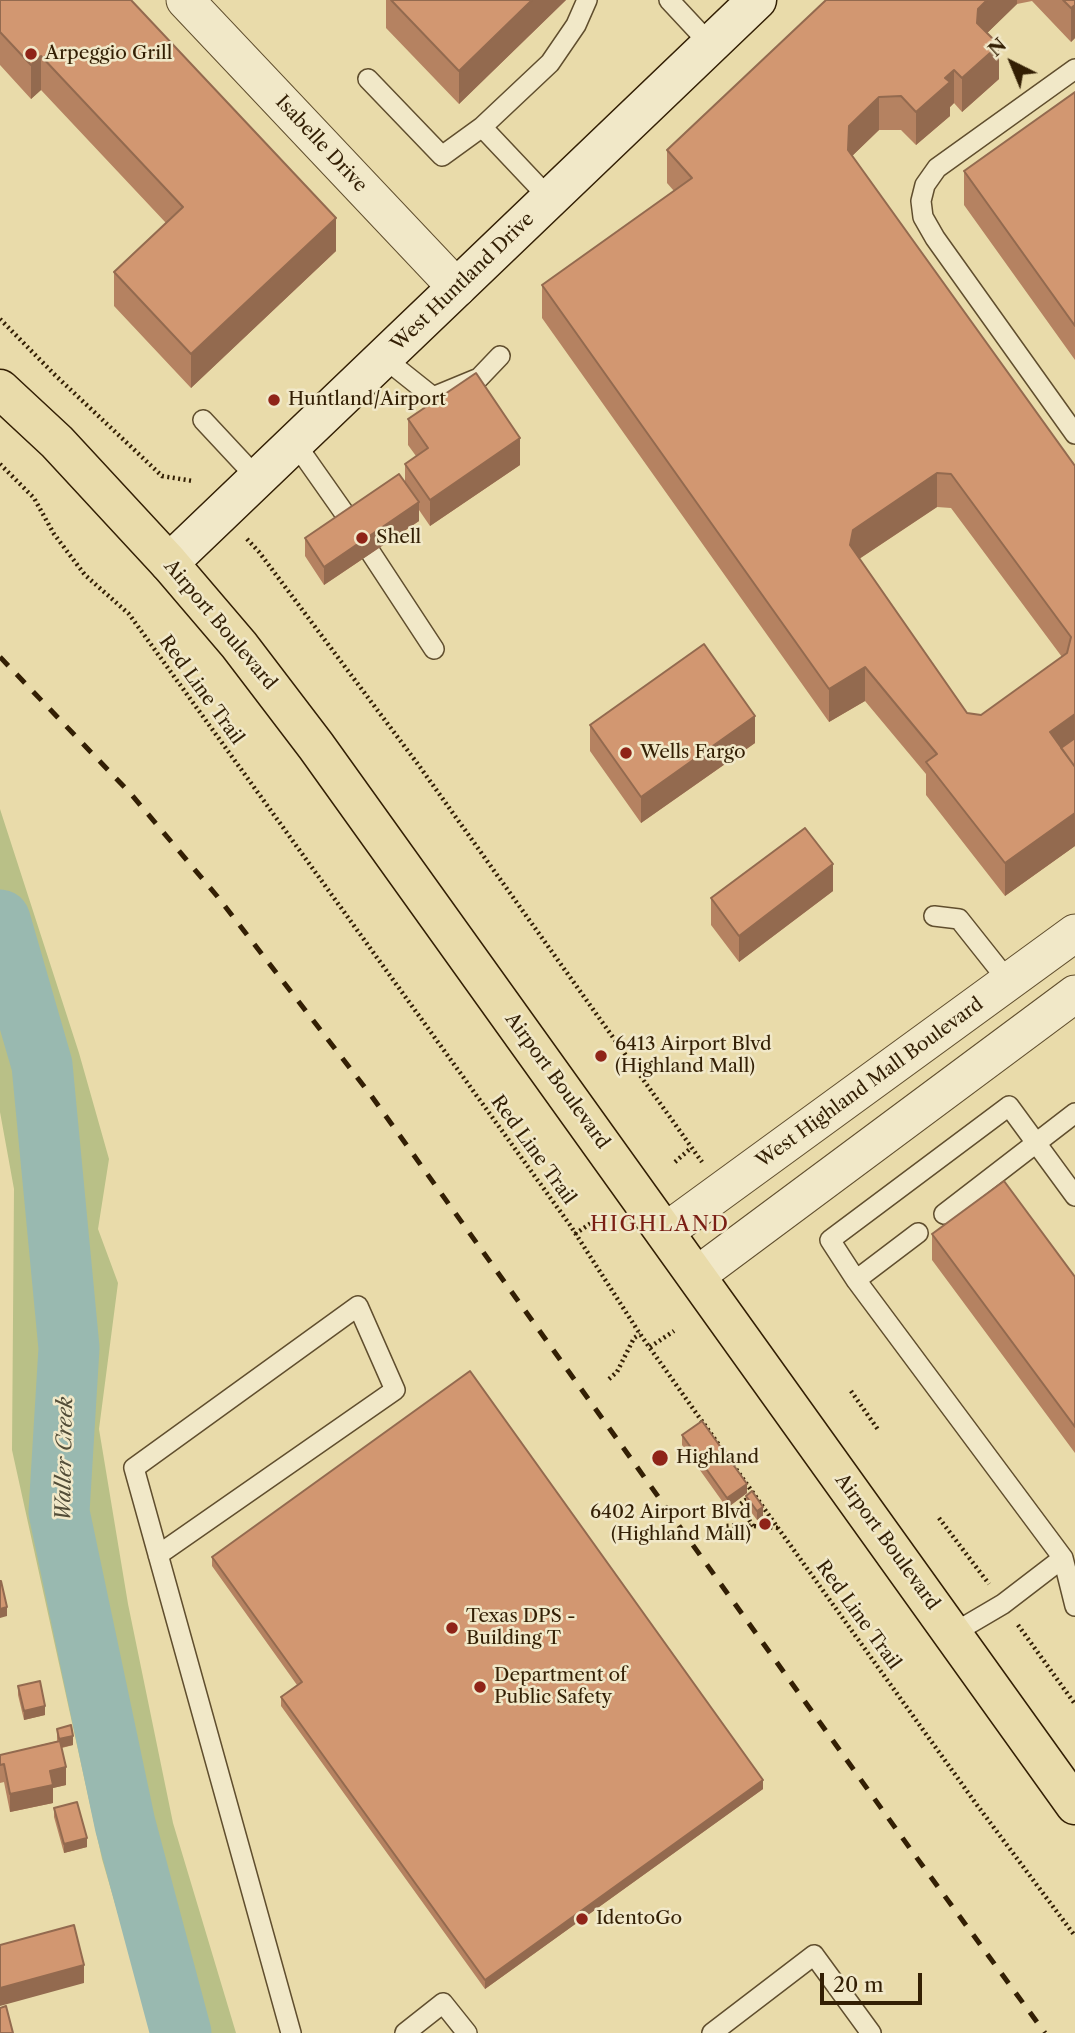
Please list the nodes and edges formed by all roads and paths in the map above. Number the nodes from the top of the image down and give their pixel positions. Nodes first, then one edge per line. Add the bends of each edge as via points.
1 (185, 0) edge
2 (587, 0) edge
3 (669, 0) edge
4 (757, 0) edge
5 (710, 44) junction
6 (1075, 69) edge
7 (368, 79) dead end
8 (482, 127) junction
9 (550, 200) junction
10 (457, 288) junction
11 (0, 318) edge
12 (500, 356) dead end
13 (384, 358) junction
14 (0, 389) edge
15 (203, 420) dead end
16 (1075, 434) edge
17 (295, 443) junction
18 (0, 464) edge
19 (258, 479) junction
20 (193, 481) dead end
21 (352, 524) edge
22 (243, 535) dead end
23 (371, 553) edge
24 (169, 563) junction
25 (434, 649) dead end
26 (934, 916) dead end
27 (1075, 933) edge
28 (1009, 982) junction
29 (1075, 994) edge
30 (1075, 1114) edge
31 (1035, 1143) junction
32 (691, 1148) junction
33 (675, 1161) dead end
34 (705, 1166) dead end
35 (1075, 1196) edge
36 (944, 1214) dead end
37 (594, 1221) dead end
38 (665, 1233) junction
39 (918, 1233) dead end
40 (575, 1234) junction
41 (696, 1276) junction
42 (856, 1280) junction
43 (674, 1331) dead end
44 (640, 1334) junction
45 (650, 1348) junction
46 (609, 1379) dead end
47 (851, 1391) dead end
48 (879, 1431) dead end
49 (754, 1494) junction
50 (939, 1518) dead end
51 (754, 1527) junction
52 (778, 1528) junction
53 (717, 1531) dead end
54 (158, 1555) junction
55 (1063, 1558) junction
56 (987, 1581) dead end
57 (1075, 1606) edge
58 (1019, 1626) dead end
59 (952, 1634) junction
60 (1075, 1704) edge
61 (1073, 1797) edge
62 (1075, 1936) edge
63 (291, 2033) edge
64 (405, 2033) edge
65 (467, 2033) edge
66 (712, 2033) edge
67 (871, 2033) edge

1 - 10 street, Isabelle Drive
2 - 8 lane via 550,63
3 - 5 lane
4 - 5 street, West Huntland Drive
5 - 9 street, West Huntland Drive
6 - 16 lane via 937,168 921,201 923,217 935,239
7 - 8 lane via 442,156
8 - 9 lane
9 - 10 street, West Huntland Drive
10 - 13 street, West Huntland Drive
11 - 20 path via 162,476
12 - 13 lane via 479,378 433,397
13 - 17 street, West Huntland Drive
14 - 24 main road, Airport Boulevard via 57,442
15 - 19 lane
17 - 19 street, West Huntland Drive
17 - 21 lane
18 - 40 path, Red Line Trail via 34,498 85,575 129,614
19 - 24 street, West Huntland Drive
22 - 32 path via 420,767
23 - 25 lane
24 - 38 main road, Airport Boulevard via 316,746
26 - 28 lane via 959,919
27 - 28 street, West Highland Mall Boulevard
28 - 38 street, West Highland Mall Boulevard
29 - 41 street
30 - 31 lane
31 - 35 lane
31 - 36 lane
31 - 42 lane via 1009,1106 831,1240
32 - 33 path
32 - 34 path
37 - 40 path
38 - 41 main road, Airport Boulevard
39 - 42 lane
40 - 44 path, Red Line Trail
41 - 59 main road, Airport Boulevard
42 - 55 lane
43 - 45 path
44 - 45 path, Red Line Trail
44 - 46 path
45 - 49 path, Red Line Trail
47 - 48 path
49 - 51 path via 739,1504
49 - 52 path, Red Line Trail
50 - 56 path
51 - 52 path
51 - 53 path via 726,1526
52 - 62 path, Red Line Trail
54 - 54 lane via 395,1390 358,1306 134,1468
54 - 63 lane
55 - 57 lane
55 - 59 lane via 1003,1604
58 - 60 path
59 - 61 main road, Airport Boulevard
64 - 65 lane via 443,2003
66 - 67 lane via 814,1955

